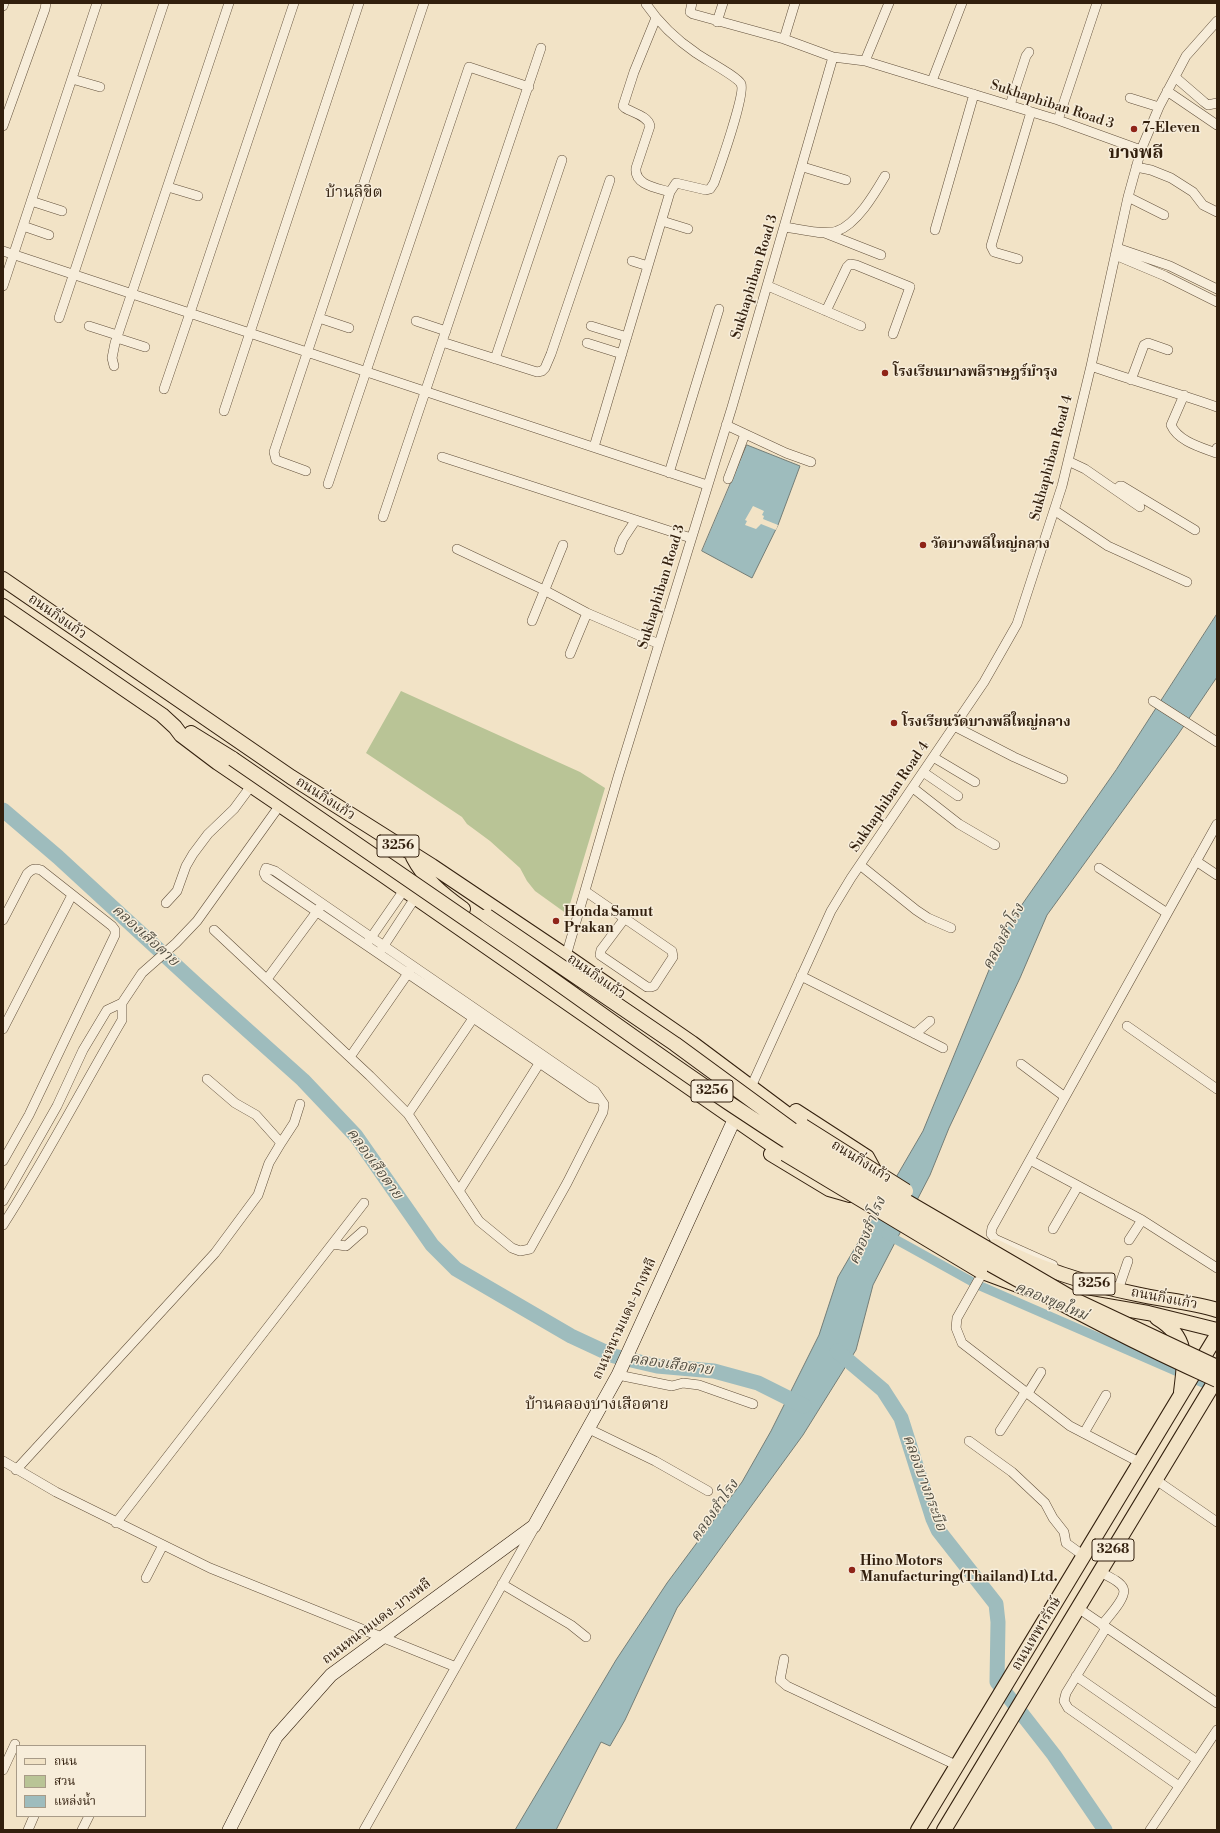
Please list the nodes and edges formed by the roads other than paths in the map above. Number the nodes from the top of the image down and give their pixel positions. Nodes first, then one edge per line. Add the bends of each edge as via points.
1 (46, 3) edge
2 (97, 3) edge
3 (164, 3) edge
4 (229, 3) edge
5 (294, 3) edge
6 (359, 3) edge
7 (424, 3) edge
8 (692, 3) edge
9 (723, 3) edge
10 (795, 3) edge
11 (888, 3) edge
12 (962, 3) edge
13 (1097, 3) edge
14 (646, 4) edge
15 (656, 18) junction
16 (1217, 21) edge
17 (717, 22) junction
18 (784, 39) junction
19 (541, 48) dead end
20 (1029, 52) dead end
21 (833, 57) junction
22 (865, 61) junction
23 (1175, 77) junction
24 (72, 79) junction
25 (932, 81) junction
26 (100, 87) dead end
27 (529, 87) junction
28 (1167, 91) junction
29 (974, 94) junction
30 (1130, 98) dead end
31 (1217, 103) edge
32 (1010, 105) junction
33 (1159, 107) junction
34 (1031, 112) junction
35 (1058, 120) junction
36 (1217, 125) edge
37 (3, 126) edge
38 (1140, 150) junction
39 (562, 160) dead end
40 (803, 167) junction
41 (1136, 167) junction
42 (885, 176) dead end
43 (610, 180) dead end
44 (846, 180) dead end
45 (168, 187) junction
46 (670, 192) junction
47 (198, 196) dead end
48 (1128, 197) junction
49 (31, 201) junction
50 (62, 211) dead end
51 (1217, 212) edge
52 (1164, 215) dead end
53 (662, 221) junction
54 (23, 226) junction
55 (785, 227) junction
56 (688, 229) dead end
57 (935, 230) dead end
58 (822, 232) junction
59 (49, 235) dead end
60 (3, 251) edge
61 (1116, 251) junction
62 (14, 254) junction
63 (881, 255) dead end
64 (1018, 259) dead end
65 (632, 261) dead end
66 (648, 266) junction
67 (74, 274) junction
68 (3, 286) edge
69 (768, 286) junction
70 (1217, 290) edge
71 (132, 294) junction
72 (1217, 302) edge
73 (719, 309) dead end
74 (826, 311) junction
75 (190, 313) junction
76 (59, 318) dead end
77 (319, 318) junction
78 (416, 322) dead end
79 (89, 326) dead end
80 (591, 326) dead end
81 (861, 326) dead end
82 (349, 328) dead end
83 (446, 331) junction
84 (250, 333) junction
85 (893, 334) dead end
86 (117, 337) junction
87 (627, 337) junction
88 (442, 342) junction
89 (587, 343) dead end
90 (145, 347) dead end
91 (1168, 350) dead end
92 (308, 352) junction
93 (622, 354) junction
94 (495, 359) junction
95 (114, 366) dead end
96 (1091, 366) junction
97 (365, 371) junction
98 (1130, 380) junction
99 (164, 389) dead end
100 (425, 391) junction
101 (1184, 395) junction
102 (1217, 407) edge
103 (224, 411) dead end
104 (726, 425) junction
105 (744, 434) junction
106 (594, 447) junction
107 (1217, 448) edge
108 (442, 457) dead end
109 (1068, 461) junction
110 (811, 462) dead end
111 (306, 471) dead end
112 (669, 473) junction
113 (728, 479) dead end
114 (328, 484) dead end
115 (707, 485) junction
116 (1116, 490) junction
117 (1140, 507) dead end
118 (1054, 510) junction
119 (383, 517) dead end
120 (635, 521) junction
121 (1195, 530) dead end
122 (691, 538) junction
123 (563, 545) dead end
124 (457, 549) dead end
125 (619, 550) dead end
126 (3, 579) edge
127 (1187, 582) dead end
128 (544, 590) junction
129 (3, 606) edge
130 (587, 613) junction
131 (532, 621) dead end
132 (659, 644) junction
133 (570, 654) dead end
134 (1153, 701) dead end
135 (169, 721) junction
136 (954, 726) junction
137 (1217, 742) edge
138 (933, 757) junction
139 (923, 772) junction
140 (1063, 779) dead end
141 (974, 782) dead end
142 (251, 786) junction
143 (913, 788) junction
144 (958, 796) dead end
145 (280, 805) junction
146 (1217, 824) edge
147 (994, 845) dead end
148 (411, 854) junction
149 (1196, 861) junction
150 (860, 864) junction
151 (1099, 868) dead end
152 (422, 871) junction
153 (1217, 875) edge
154 (585, 891) junction
155 (410, 894) junction
156 (72, 895) junction
157 (166, 903) dead end
158 (320, 908) junction
159 (1167, 913) junction
160 (624, 918) junction
161 (3, 920) edge
162 (383, 923) junction
163 (951, 928) dead end
164 (214, 930) dead end
165 (393, 930) junction
166 (369, 941) junction
167 (381, 949) junction
168 (566, 956) junction
169 (410, 970) junction
170 (801, 976) junction
171 (267, 979) junction
172 (122, 1003) junction
173 (475, 1015) junction
174 (930, 1020) dead end
175 (1127, 1026) dead end
176 (3, 1029) edge
177 (915, 1034) junction
178 (943, 1048) dead end
179 (350, 1057) junction
180 (79, 1060) junction
181 (542, 1060) junction
182 (1021, 1064) dead end
183 (93, 1069) junction
184 (207, 1079) dead end
185 (750, 1087) junction
186 (1217, 1089) edge
187 (763, 1096) junction
188 (1065, 1098) junction
189 (300, 1104) dead end
190 (408, 1114) junction
191 (790, 1117) junction
192 (734, 1120) junction
193 (747, 1129) junction
194 (281, 1143) junction
195 (1030, 1160) junction
196 (3, 1161) edge
197 (1078, 1186) junction
198 (459, 1191) junction
199 (3, 1201) edge
200 (364, 1203) dead end
201 (1142, 1220) junction
202 (4, 1222) edge
203 (1053, 1229) dead end
204 (363, 1231) dead end
205 (1129, 1240) dead end
206 (333, 1244) junction
207 (1128, 1261) dead end
208 (1217, 1268) edge
209 (980, 1275) junction
210 (1063, 1275) junction
211 (1118, 1290) junction
212 (1217, 1298) edge
213 (1199, 1304) junction
214 (1217, 1310) edge
215 (1148, 1313) junction
216 (1216, 1336) edge
217 (1217, 1367) edge
218 (620, 1371) junction
219 (1041, 1372) dead end
220 (1217, 1379) edge
221 (1027, 1392) junction
222 (1106, 1395) dead end
223 (1181, 1397) junction
224 (753, 1404) dead end
225 (589, 1429) junction
226 (1000, 1431) dead end
227 (1084, 1433) junction
228 (969, 1440) dead end
229 (3, 1462) edge
230 (1141, 1463) junction
231 (16, 1470) junction
232 (1156, 1480) junction
233 (708, 1491) dead end
234 (116, 1522) junction
235 (1217, 1522) edge
236 (534, 1526) junction
237 (163, 1545) junction
238 (1084, 1556) junction
239 (1100, 1572) junction
240 (146, 1578) dead end
241 (502, 1584) junction
242 (1078, 1608) junction
243 (1104, 1627) junction
244 (382, 1636) junction
245 (586, 1637) dead end
246 (784, 1659) dead end
247 (456, 1667) junction
248 (1076, 1676) junction
249 (1217, 1703) edge
250 (1217, 1730) edge
251 (15, 1744) dead end
252 (1197, 1760) junction
253 (958, 1766) junction
254 (3, 1770) edge
255 (1179, 1786) junction
256 (34, 1817) edge
257 (88, 1817) edge
258 (28, 1830) edge
259 (82, 1830) edge
260 (229, 1830) edge
261 (364, 1830) edge
262 (918, 1830) edge
263 (944, 1830) edge
264 (1150, 1830) edge

1 - 37 street
2 - 24 street
3 - 67 street
4 - 45 street
5 - 75 street
6 - 84 street
7 - 77 street
8 - 17 street via 690,12
9 - 17 street
10 - 18 street
11 - 22 street
12 - 25 street
13 - 35 street
14 - 15 street
15 - 46 street via 634,72 624,106 649,122 650,126 636,168 637,178 641,182
15 - 46 street via 695,52 738,80 742,88 735,120 710,189 676,183
16 - 23 street via 1186,56
17 - 18 street
18 - 21 street
19 - 27 street
20 - 32 street
21 - 22 street, Sukhaphiban Road 3
21 - 40 street, Sukhaphiban Road 3
22 - 25 street, Sukhaphiban Road 3
23 - 28 street
23 - 31 street via 1208,105
24 - 26 street
24 - 49 street
25 - 29 street, Sukhaphiban Road 3
27 - 83 street
27 - 97 street via 469,67
28 - 33 street
28 - 36 street
29 - 32 street, Sukhaphiban Road 3
29 - 57 street
30 - 33 street
32 - 34 street, Sukhaphiban Road 3
33 - 38 street
34 - 35 street, Sukhaphiban Road 3
34 - 64 street via 991,246 994,252
35 - 38 street, Sukhaphiban Road 3
38 - 41 street, Sukhaphiban Road 4
39 - 94 street
40 - 44 street
40 - 55 street, Sukhaphiban Road 3
41 - 48 street, Sukhaphiban Road 4
41 - 51 street via 1171,178 1193,192 1203,205
42 - 58 street via 870,201 857,216 837,232
43 - 94 street via 545,368 537,372
45 - 47 street
45 - 71 street
46 - 53 street
48 - 52 street
48 - 61 street, Sukhaphiban Road 4
49 - 50 street
49 - 54 street
53 - 56 street
53 - 66 street
54 - 59 street
54 - 62 street
55 - 58 street
55 - 69 street, Sukhaphiban Road 3
58 - 63 street
60 - 62 street
61 - 70 street via 1170,266
61 - 72 street
61 - 96 street, Sukhaphiban Road 4
62 - 67 street
62 - 68 street
65 - 66 street
66 - 87 street
67 - 71 street
67 - 76 street
69 - 74 street
69 - 104 street, Sukhaphiban Road 3
71 - 75 street
71 - 86 street
73 - 112 street
74 - 81 street
74 - 85 street via 848,267 850,264 856,265 910,286
75 - 84 street
75 - 99 street
77 - 82 street
77 - 92 street
78 - 83 street
79 - 86 street
80 - 87 street
83 - 88 street
84 - 92 street
84 - 103 street
86 - 90 street
86 - 95 street via 112,358
87 - 93 street
88 - 94 street
88 - 100 street
89 - 93 street
91 - 98 street via 1148,343 1144,345
92 - 97 street
92 - 111 street via 274,452 276,460
93 - 106 street
96 - 98 street
96 - 109 street, Sukhaphiban Road 4
97 - 100 street
97 - 114 street
98 - 101 street
100 - 106 street
100 - 119 street
101 - 102 street
101 - 107 street via 1171,425 1174,432 1187,441 1216,453
104 - 105 street
104 - 115 street, Sukhaphiban Road 3
105 - 110 street
105 - 113 street
106 - 112 street
108 - 120 street
109 - 116 street
109 - 118 street, Sukhaphiban Road 4
112 - 115 street
115 - 122 street, Sukhaphiban Road 3
116 - 117 street
116 - 121 street via 1122,486
118 - 127 street via 1108,546
118 - 136 street, Sukhaphiban Road 4 via 1017,624 1000,656
120 - 122 street
120 - 125 street
122 - 132 street, Sukhaphiban Road 3
123 - 128 street
124 - 128 street
126 - 148 main road, ถนนกิ่งแก้ว / 3256 via 291,777
128 - 130 street
128 - 131 street
129 - 135 main road, ถนนกิ่งแก้ว / 3256
130 - 132 street
130 - 133 street
132 - 154 street, Sukhaphiban Road 3
134 - 137 street
135 - 142 main road, ถนนกิ่งแก้ว / 3256 via 187,740
135 - 220 main road, 3256, bridge via 233,759 728,1102 856,1184 1000,1271 1086,1318
136 - 138 street, Sukhaphiban Road 4
136 - 140 street
138 - 139 street, Sukhaphiban Road 4
138 - 141 street
139 - 143 street, Sukhaphiban Road 4
139 - 144 street
142 - 145 main road, ถนนกิ่งแก้ว / 3256
142 - 157 street via 193,854 177,891
143 - 147 street via 959,824
143 - 150 street, Sukhaphiban Road 4
145 - 155 main road, ถนนกิ่งแก้ว / 3256
145 - 172 street via 197,921 142,973
146 - 149 street
148 - 152 main road, 3256
148 - 168 main road, ถนนกิ่งแก้ว / 3256
149 - 153 street
149 - 159 street
150 - 163 street via 916,910
150 - 170 street, Sukhaphiban Road 4 via 831,912
151 - 159 street
152 - 191 main road, 3256 via 446,896 740,1102
152 - 217 main road, 3256, bridge via 675,1044 814,1146 1077,1301
154 - 160 street
154 - 168 street, Sukhaphiban Road 3
155 - 162 street
155 - 165 street
155 - 192 main road, ถนนกิ่งแก้ว / 3256
156 - 161 street via 41,870 32,869
156 - 176 street
156 - 196 street via 112,926 115,935 29,1115
158 - 158 street via 266,877 266,868 275,871
158 - 166 street
158 - 171 street
159 - 188 street
160 - 160 street via 672,951 672,957 651,988 600,955
162 - 165 street
162 - 166 street
164 - 171 street
165 - 167 street
166 - 167 street
167 - 169 street
168 - 185 main road, ถนนกิ่งแก้ว / 3256
169 - 173 street
169 - 179 street
170 - 177 street
170 - 185 street, Sukhaphiban Road 4
171 - 179 street
172 - 180 street via 107,1010
172 - 183 street via 122,1020
173 - 181 street
173 - 190 street
174 - 177 street
175 - 186 street
177 - 178 street
179 - 190 street
180 - 183 street
180 - 199 street via 58,1106
181 - 198 street
181 - 198 street via 591,1098 600,1099 604,1104 603,1112 567,1183 530,1249 520,1251 512,1248 492,1233 479,1221
182 - 188 street
183 - 202 street via 68,1118
184 - 194 street via 235,1103 256,1115
185 - 187 main road, ถนนกิ่งแก้ว / 3256
187 - 191 main road, ถนนกิ่งแก้ว / 3256
187 - 193 main road via 797,1112 858,1150 868,1158 873,1168 857,1193 845,1195 829,1189 764,1150
188 - 195 street
189 - 194 street via 294,1123
190 - 198 street
191 - 210 main road, ถนนกิ่งแก้ว / 3256, bridge via 995,1246
192 - 193 main road, ถนนกิ่งแก้ว / 3256
192 - 218 main road, ถนนหนามแดง-บางพลี
193 - 209 main road, ถนนกิ่งแก้ว / 3256, bridge
194 - 231 street via 268,1163 258,1195 215,1253
195 - 197 street
195 - 210 street via 991,1234 999,1241 1050,1263
197 - 201 street
197 - 203 street
200 - 206 street
201 - 205 street
201 - 208 street
204 - 206 street via 346,1246
206 - 234 street
207 - 211 street
209 - 215 main road, ถนนกิ่งแก้ว / 3256 via 1057,1297
209 - 221 street via 957,1318 956,1328 962,1343
210 - 211 main road, ถนนกิ่งแก้ว / 3256
211 - 213 main road, ถนนกิ่งแก้ว / 3256
212 - 213 main road
213 - 214 main road, ถนนกิ่งแก้ว / 3256
215 - 216 main road, ถนนกิ่งแก้ว / 3256
215 - 223 main road via 1167,1325 1180,1340 1185,1362
216 - 223 main road, ถนนเทพารักษ์ / 3268, bridge
218 - 224 street via 672,1386 683,1383 699,1385
218 - 225 main road, ถนนหนามแดง-บางพลี
219 - 221 street
220 - 232 main road, ถนนเทพารักษ์ / 3268
221 - 226 street
221 - 227 street via 1070,1426
222 - 227 street
223 - 230 main road, ถนนเทพารักษ์ / 3268
225 - 233 street via 656,1461
225 - 236 main road, ถนนหนามแดง-บางพลี
227 - 230 street
228 - 238 street via 1012,1472 1046,1503 1064,1532 1066,1543
229 - 231 street
230 - 238 main road, ถนนเทพารักษ์ / 3268
231 - 234 street
232 - 235 street
232 - 239 main road, ถนนเทพารักษ์ / 3268
234 - 237 street
236 - 241 street, ถนนหนามแดง-บางพลี
236 - 244 main road, ถนนหนามแดง-บางพลี
237 - 240 street
237 - 244 street via 210,1568
238 - 253 main road, ถนนเทพารักษ์ / 3268
239 - 242 main road, ถนนเทพารักษ์ / 3268
239 - 243 street via 1119,1583 1124,1591 1121,1601
241 - 245 street via 571,1625
241 - 247 street, ถนนหนามแดง-บางพลี
242 - 243 street
242 - 263 main road, ถนนเทพารักษ์ / 3268
243 - 248 street
243 - 249 street
244 - 247 street
244 - 260 main road, ถนนหนามแดง-บางพลี via 331,1675 276,1737
246 - 253 street via 780,1680 787,1686
247 - 261 street, ถนนหนามแดง-บางพลี
248 - 252 street
248 - 255 street via 1066,1693 1064,1701 1068,1708
250 - 252 street
251 - 254 street
252 - 255 street
253 - 262 main road, ถนนเทพารักษ์ / 3268
255 - 264 street
256 - 258 street
257 - 259 street

